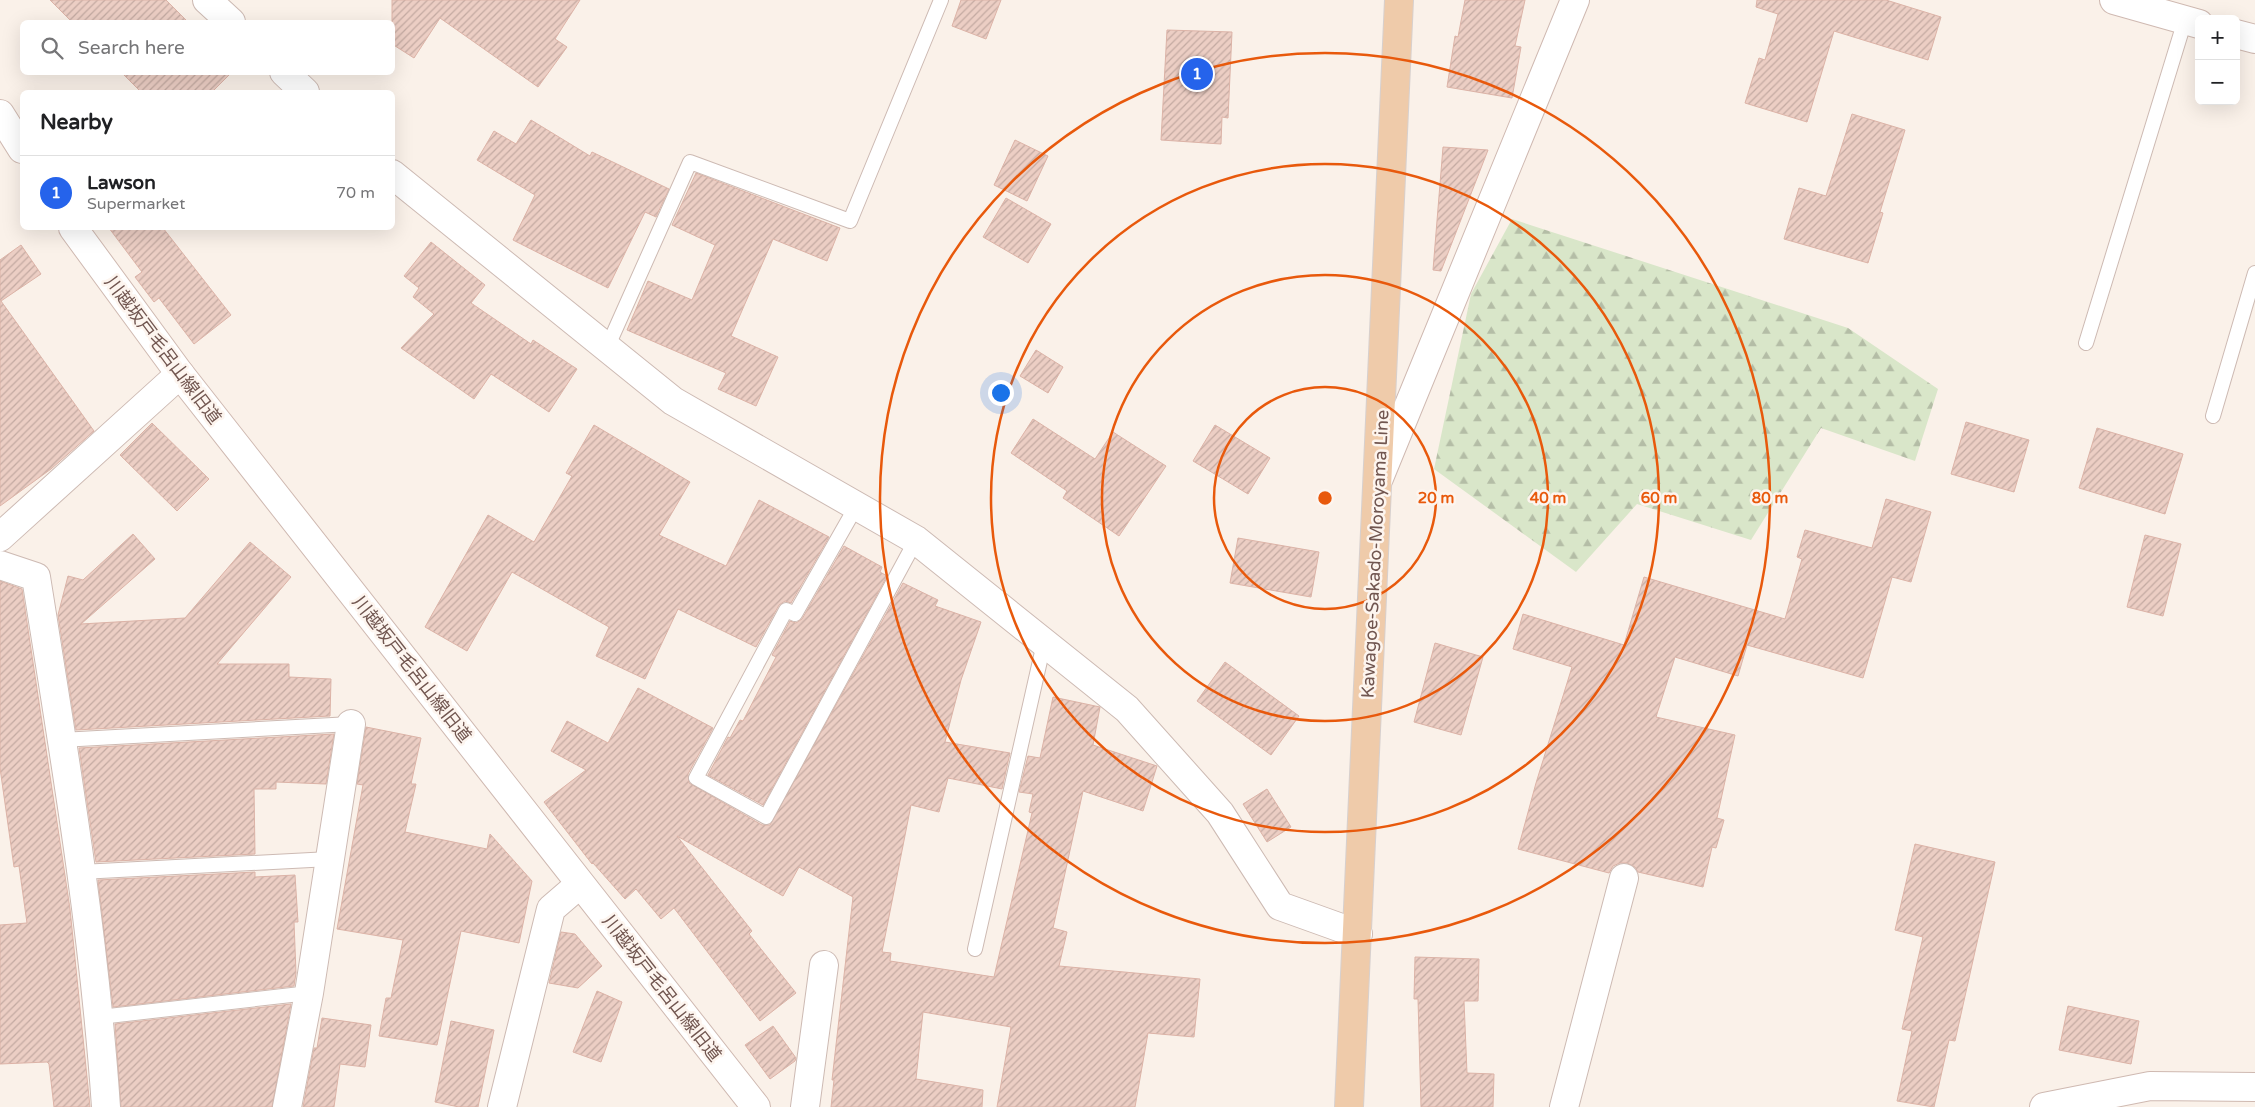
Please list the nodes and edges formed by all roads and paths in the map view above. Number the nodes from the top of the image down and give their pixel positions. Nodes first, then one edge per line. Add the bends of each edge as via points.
1 (207, 0) edge
2 (941, 0) edge
3 (1400, 0) edge
4 (1575, 0) edge
5 (2114, 0) edge
6 (229, 20) edge
7 (2192, 22) edge
8 (2240, 35) edge
9 (2255, 39) edge
10 (287, 75) edge
11 (303, 90) edge
12 (0, 114) edge
13 (20, 146) edge
14 (395, 176) edge
15 (74, 230) edge
16 (2255, 273) edge
17 (2086, 343) dead end
18 (607, 348) junction
19 (180, 374) junction
20 (2213, 416) dead end
21 (1379, 478) junction
22 (857, 505) junction
23 (0, 537) edge
24 (916, 540) junction
25 (0, 565) edge
26 (1044, 643) junction
27 (352, 724) joint
28 (62, 740) junction
29 (330, 859) junction
30 (81, 872) junction
31 (1624, 878) dead end
32 (580, 884) junction
33 (1358, 934) junction
34 (975, 949) dead end
35 (824, 965) dead end
36 (309, 993) junction
37 (100, 1017) junction
38 (2255, 1087) edge
39 (106, 1107) edge
40 (287, 1107) edge
41 (502, 1107) edge
42 (756, 1107) edge
43 (805, 1107) edge
44 (1350, 1107) edge
45 (1564, 1107) edge
46 (2044, 1107) edge

1 - 6 street
2 - 18 lane via 850,221 690,162
3 - 21 main road, Kawagoe-Sakado-Moroyama Line
4 - 21 street
5 - 7 street
7 - 17 lane
8 - 9 street
10 - 11 street
12 - 13 street
14 - 18 street
15 - 19 street, 川越坂戸毛呂山線旧道
16 - 20 lane
18 - 22 street via 672,401
19 - 23 street
19 - 32 street, 川越坂戸毛呂山線旧道
21 - 33 main road, Kawagoe-Sakado-Moroyama Line
22 - 24 street
22 - 24 lane via 795,614 786,610 696,778 766,817
24 - 26 street
25 - 28 street via 36,577
26 - 33 street via 1127,709 1220,813 1280,906
26 - 34 lane
27 - 28 lane
27 - 29 street
28 - 30 street
29 - 30 lane
29 - 36 street
30 - 37 street
31 - 45 street
32 - 41 street via 551,909
32 - 42 street, 川越坂戸毛呂山線旧道
33 - 44 main road, Kawagoe-Sakado-Moroyama Line
35 - 43 street
36 - 37 lane
36 - 40 street
37 - 39 street
38 - 46 street via 2150,1086

